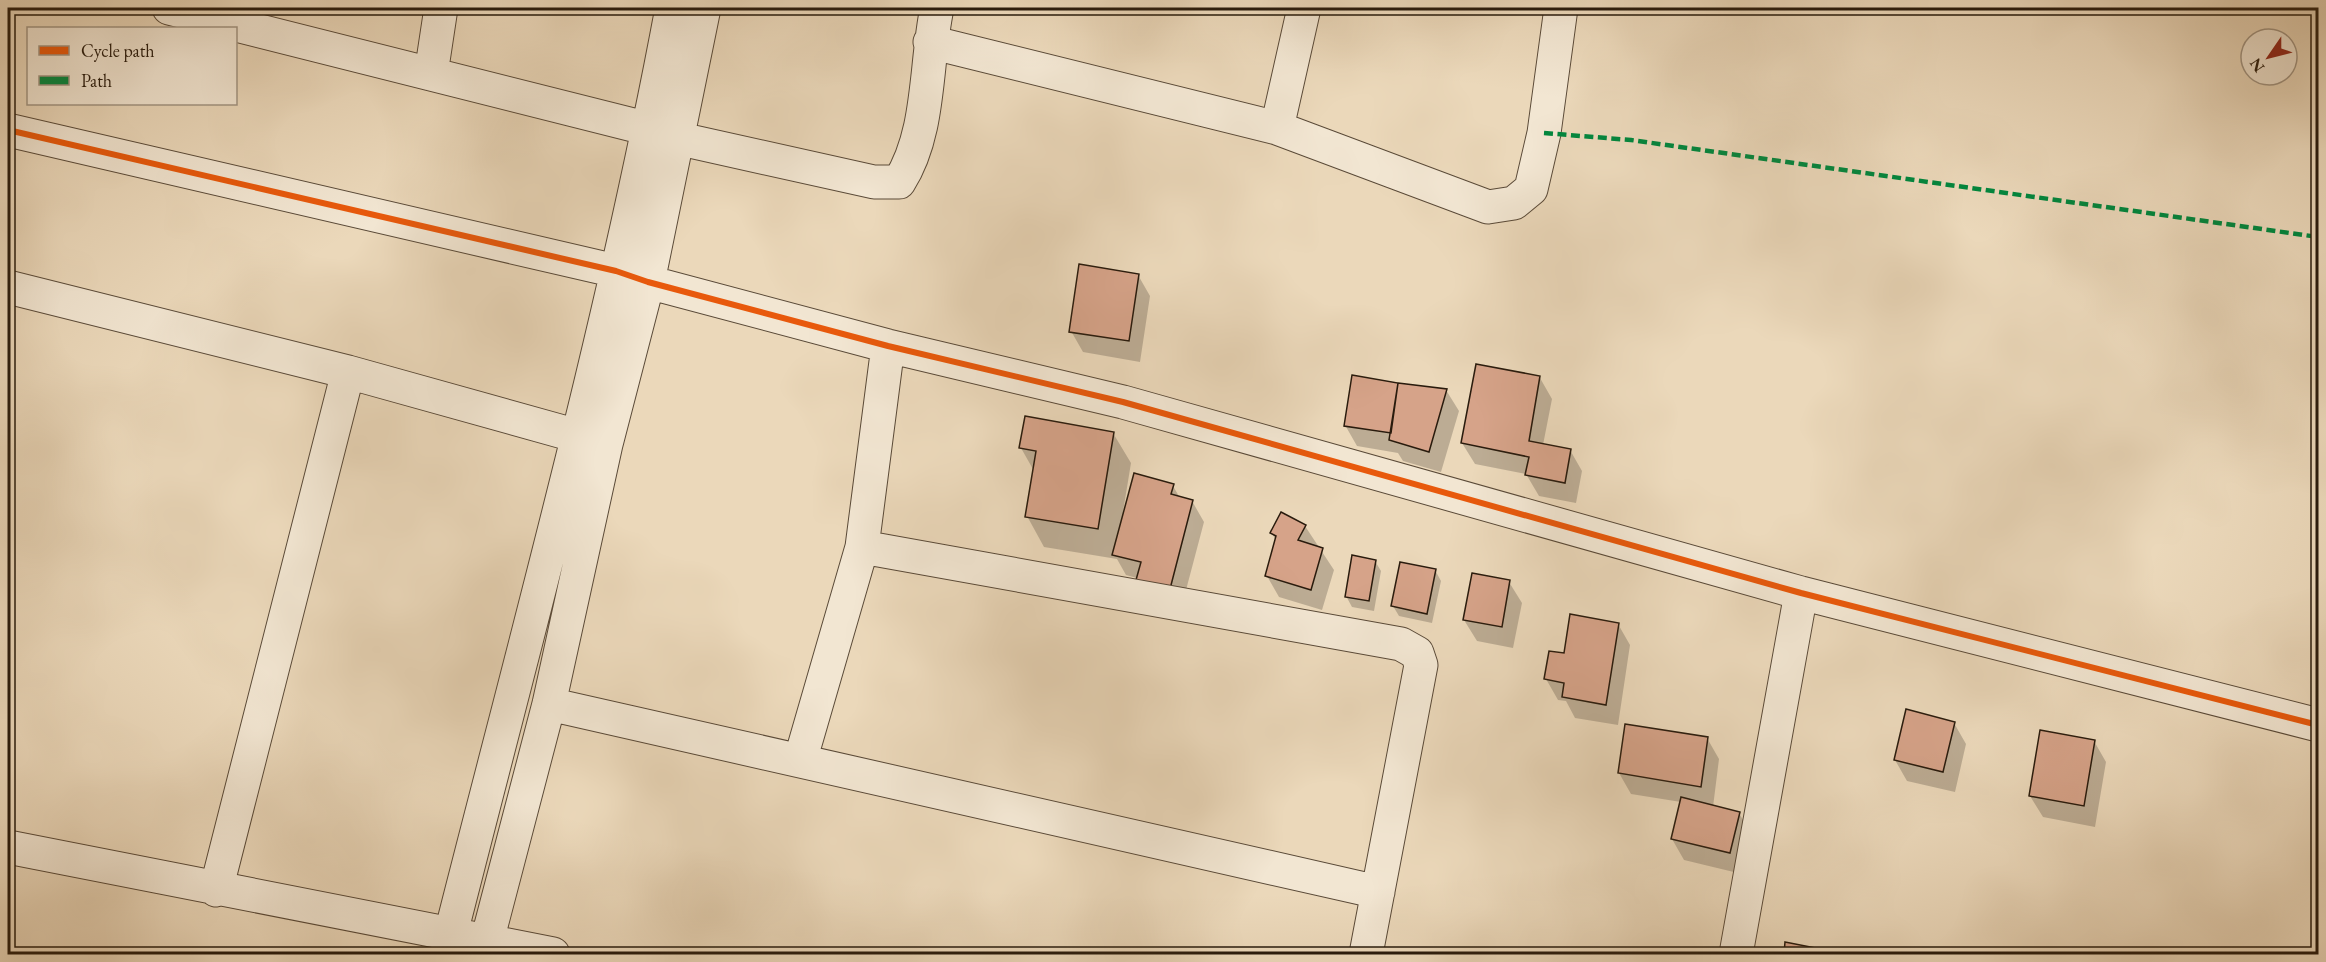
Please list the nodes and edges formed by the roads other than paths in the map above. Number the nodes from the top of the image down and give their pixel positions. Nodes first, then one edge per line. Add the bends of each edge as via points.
1 (169, 8) edge
2 (441, 8) edge
3 (672, 8) edge
4 (704, 8) edge
5 (937, 8) edge
6 (1304, 8) edge
7 (1562, 8) edge
8 (209, 13) edge
9 (930, 42) junction
10 (431, 74) junction
11 (1277, 128) junction
12 (8, 130) edge
13 (663, 134) junction
14 (616, 271) junction
15 (648, 282) junction
16 (8, 287) edge
17 (888, 346) junction
18 (348, 372) junction
19 (592, 440) junction
20 (862, 547) junction
21 (1801, 592) junction
22 (549, 704) junction
23 (2319, 725) edge
24 (800, 761) junction
25 (8, 847) edge
26 (216, 890) junction
27 (1378, 891) junction
28 (450, 944) edge
29 (484, 948) edge
30 (553, 954) edge
31 (1366, 954) edge
32 (1736, 954) edge

1 - 8 street
2 - 10 street
3 - 13 street
4 - 13 street
5 - 9 street
6 - 11 street
7 - 11 street via 1544,133 1531,189 1514,203 1488,207
8 - 10 street
9 - 11 street
9 - 13 street via 922,119 910,164 899,182 874,182
10 - 13 street
12 - 14 street
13 - 14 street
13 - 15 street
14 - 15 street
14 - 19 street
15 - 17 street
15 - 19 street
16 - 18 street
17 - 20 street
17 - 21 street via 1123,402
18 - 19 street
18 - 26 street
19 - 22 street
19 - 28 street
20 - 24 street
20 - 27 street via 1401,644 1417,653 1421,665
21 - 23 street
21 - 32 street
22 - 24 street
22 - 29 street
24 - 27 street
25 - 26 street
26 - 28 street
27 - 31 street
28 - 29 street
29 - 30 street

